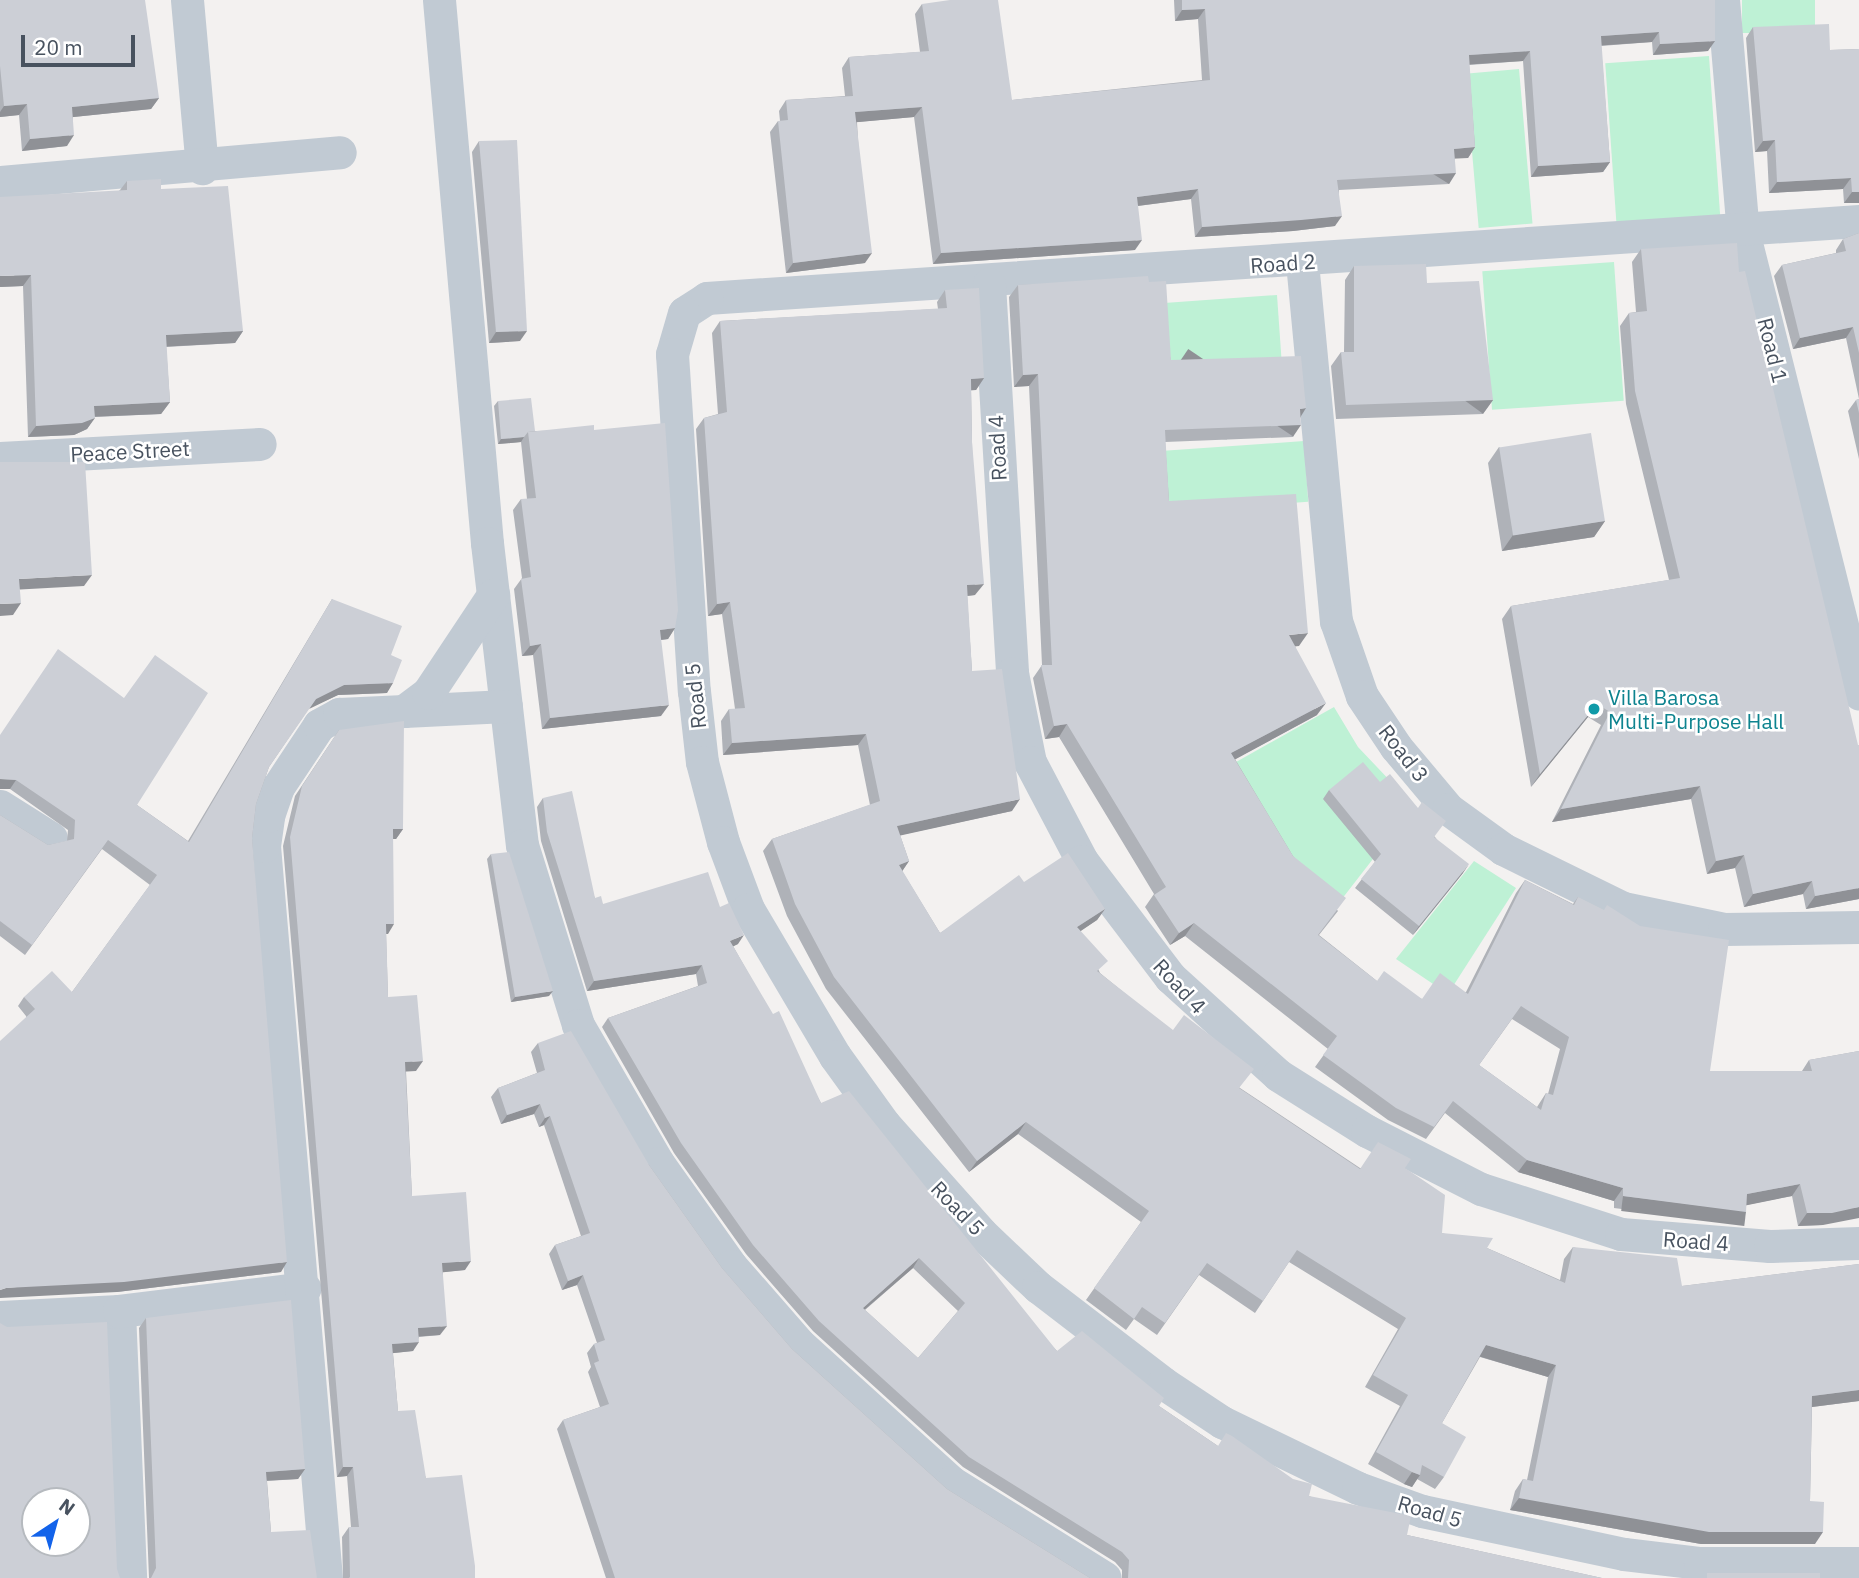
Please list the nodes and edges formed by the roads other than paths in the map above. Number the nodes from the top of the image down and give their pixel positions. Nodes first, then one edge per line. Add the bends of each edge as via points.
1 (187, 0) edge
2 (439, 0) edge
3 (1723, 0) edge
4 (340, 152) dead end
5 (202, 168) junction
6 (0, 182) edge
7 (1859, 221) edge
8 (1743, 231) junction
9 (1302, 262) junction
10 (989, 284) junction
11 (707, 298) joint
12 (260, 444) dead end
13 (0, 458) edge
14 (493, 596) junction
15 (1859, 694) edge
16 (506, 706) junction
17 (404, 711) junction
18 (0, 806) edge
19 (51, 838) dead end
20 (1859, 926) edge
21 (1859, 1243) edge
22 (305, 1288) junction
23 (119, 1311) junction
24 (0, 1317) edge
25 (1859, 1563) edge
26 (130, 1578) edge
27 (326, 1578) edge
28 (1105, 1578) edge

1 - 5 street
2 - 14 street
3 - 8 street, Road 1
4 - 5 street
5 - 6 street
7 - 8 street, Road 2
8 - 9 street, Road 2
8 - 15 street, Road 1
9 - 10 street, Road 2
9 - 20 street, Road 3 via 1336,621 1362,696 1431,788 1503,849 1623,908 1724,929
10 - 11 street, Road 2
10 - 21 street, Road 4 via 1012,673 1030,762 1082,861 1170,978 1278,1075 1367,1131 1481,1189 1622,1234 1770,1246
11 - 25 street, Road 5 via 684,313 671,354 694,691 716,816 748,909 782,971 843,1067 936,1186 1038,1287 1163,1383 1222,1422 1358,1488 1422,1511 1625,1554 1700,1563
12 - 13 street, Peace Street
14 - 16 street
14 - 17 street via 449,667
16 - 17 street
16 - 28 street via 523,845 578,1025 658,1163 731,1266 874,1418 951,1482
17 - 22 street via 328,717 278,787 268,816 264,846
18 - 19 street
22 - 23 street
22 - 27 street
23 - 24 street
23 - 26 street

